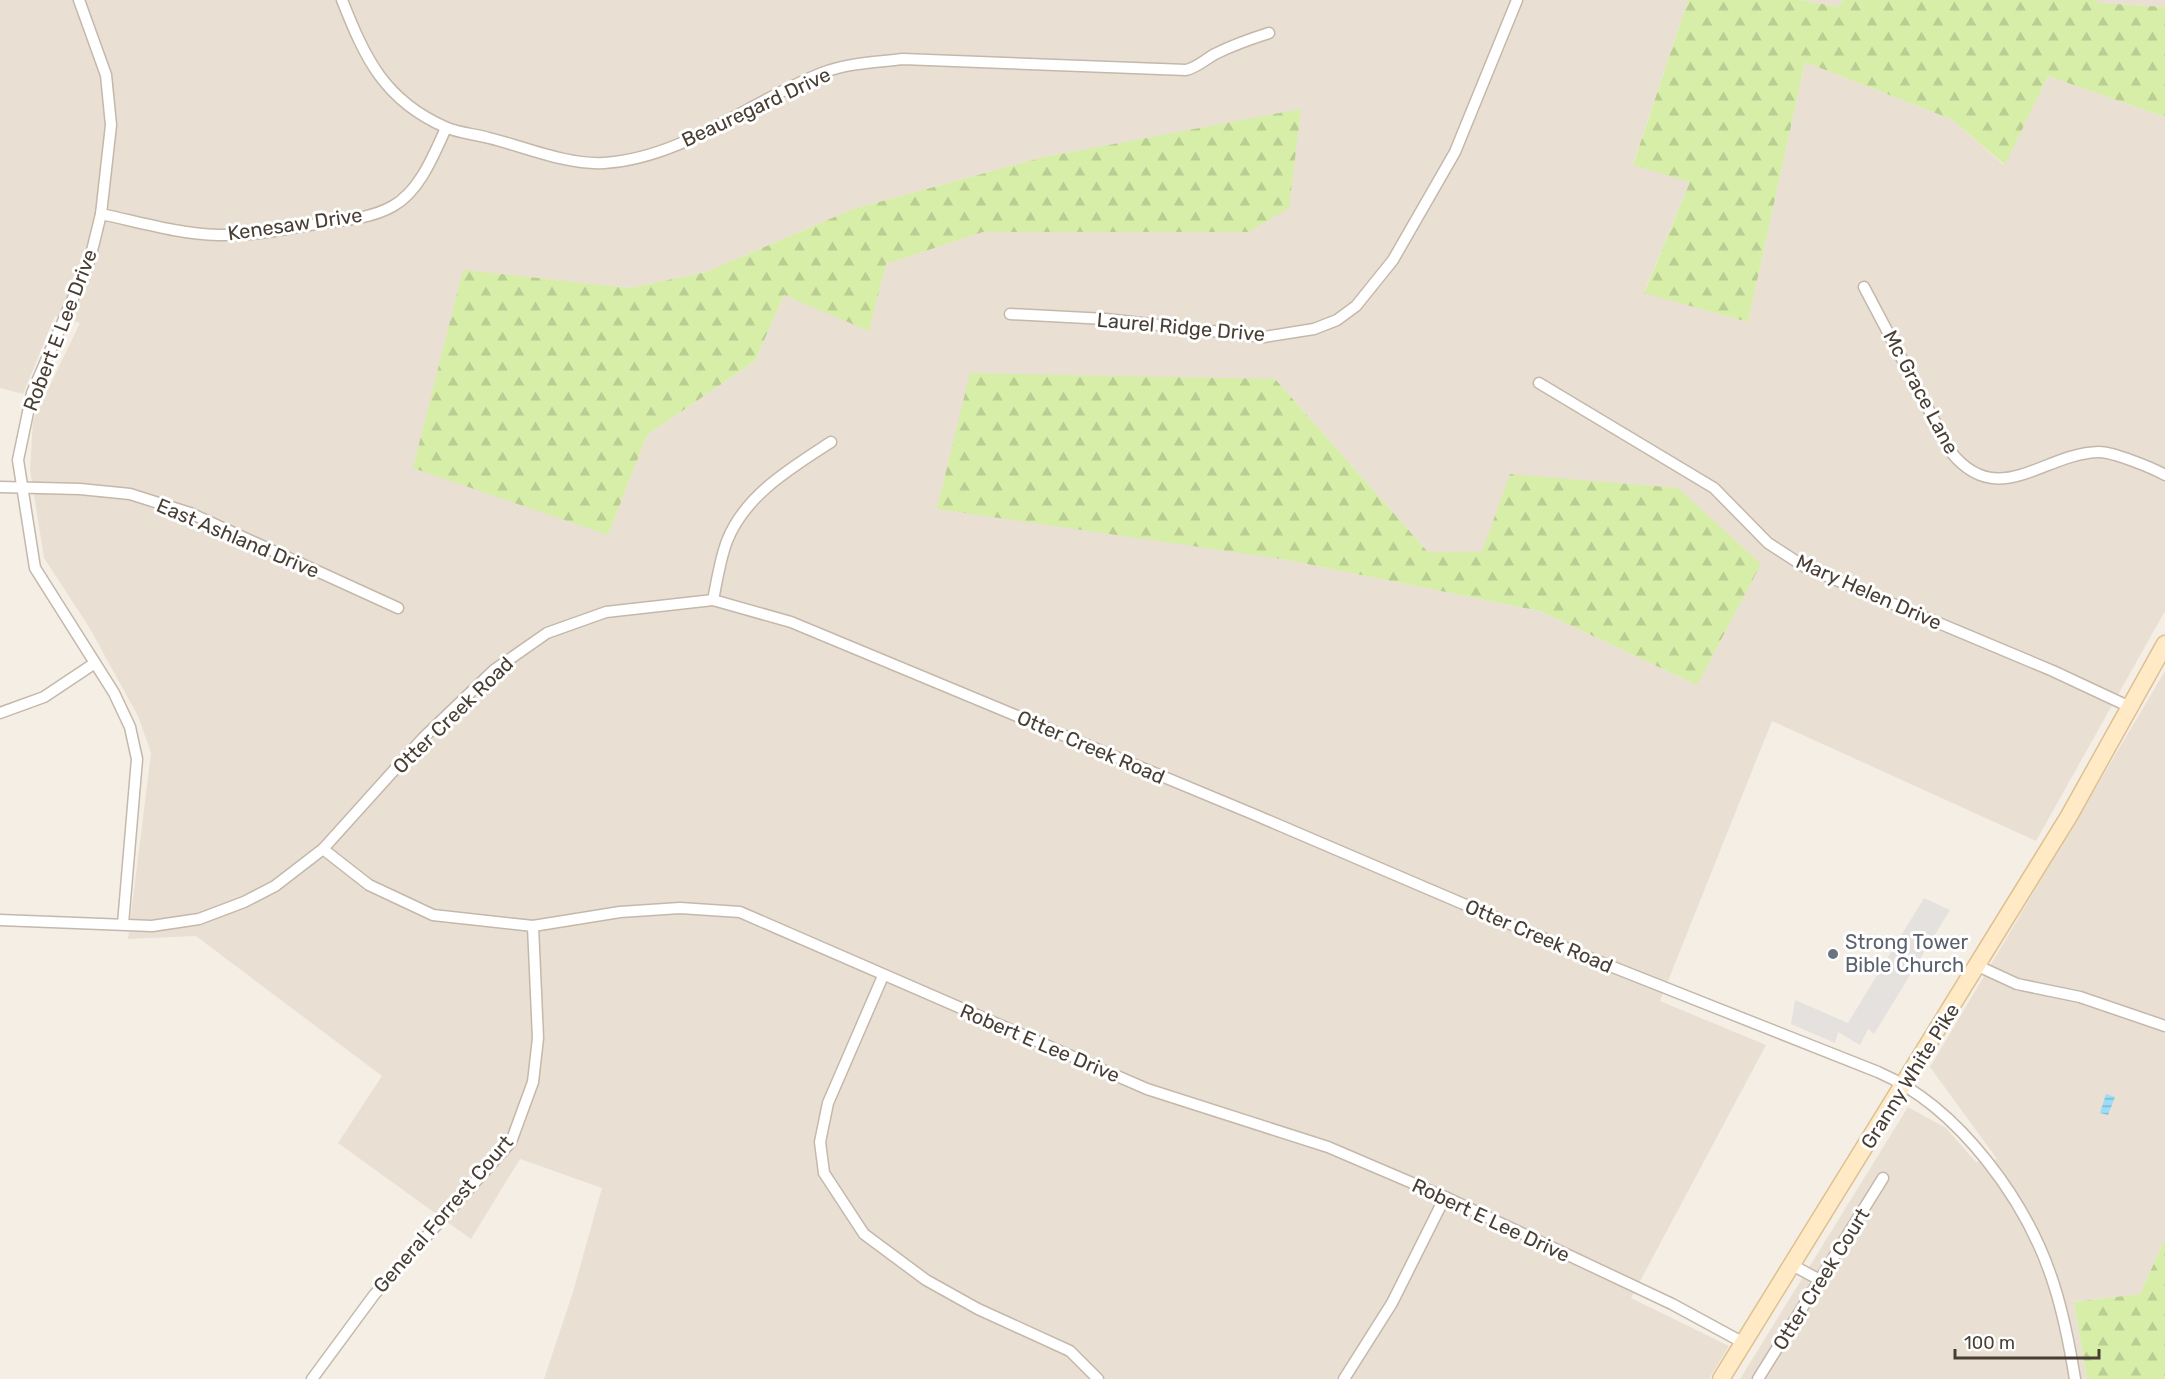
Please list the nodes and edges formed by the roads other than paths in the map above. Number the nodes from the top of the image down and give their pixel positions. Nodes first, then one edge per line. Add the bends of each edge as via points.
1 (79, 0) edge
2 (342, 0) edge
3 (1517, 0) edge
4 (1269, 33) dead end
5 (446, 128) junction
6 (101, 214) junction
7 (1864, 287) dead end
8 (1010, 314) dead end
9 (1539, 383) dead end
10 (831, 442) dead end
11 (2165, 475) edge
12 (0, 487) edge
13 (22, 487) junction
14 (713, 600) junction
15 (398, 608) dead end
16 (2165, 644) edge
17 (95, 663) junction
18 (2130, 707) junction
19 (0, 712) edge
20 (323, 849) junction
21 (0, 920) edge
22 (123, 924) junction
23 (533, 926) junction
24 (1978, 966) junction
25 (883, 976) junction
26 (2165, 1026) edge
27 (1904, 1085) junction
28 (1883, 1178) dead end
29 (1445, 1197) junction
30 (1792, 1265) junction
31 (1820, 1280) junction
32 (1742, 1342) junction
33 (312, 1379) edge
34 (1098, 1379) edge
35 (1344, 1379) edge
36 (1721, 1379) edge
37 (1758, 1379) edge
38 (2075, 1379) edge

1 - 6 street, Robert E Lee Drive via 106,75 111,125
2 - 5 street, Beauregard Drive via 359,41 385,85 409,106
3 - 8 street, Laurel Ridge Drive via 1455,152 1393,260 1356,306 1337,320 1314,329 1264,337 1106,319
4 - 5 street, Beauregard Drive via 1239,42 1186,70 903,59 874,62 824,72 671,147 639,158 602,163 574,160
5 - 6 street, Kenesaw Drive via 415,186 394,206 363,218 217,235
6 - 13 street, Robert E Lee Drive via 90,259 32,393 18,460
7 - 11 street, Mc Grace Lane via 1951,452 1975,475 1991,479 2021,476 2069,458 2101,452
9 - 18 street, Mary Helen Drive via 1714,488 1768,543 1805,567
10 - 14 street via 746,505 727,541
12 - 13 street, East Ashland Drive
13 - 15 street, East Ashland Drive via 130,494 190,513
13 - 17 street, Robert E Lee Drive via 35,567
14 - 20 street, Otter Creek Road via 606,612 547,633 497,667 423,738
14 - 27 street, Otter Creek Road via 800,626 1585,956
16 - 18 main road, Granny White Pike
17 - 19 street via 44,697
17 - 22 street, Robert E Lee Drive via 130,727 137,759
18 - 24 main road, Granny White Pike
20 - 22 street, Otter Creek Road via 275,886 199,919 152,926
20 - 23 street, Robert E Lee Drive via 369,885 433,915
21 - 22 street, Otter Creek Road
23 - 25 street, Robert E Lee Drive via 620,912 680,908 740,912
23 - 33 street, General Forrest Court via 538,1038 533,1082 511,1142 374,1295
24 - 26 street via 2017,984 2080,997
24 - 27 main road, Granny White Pike
25 - 29 street, Robert E Lee Drive via 1147,1089 1328,1147
25 - 34 street via 828,1103 820,1142 824,1173 864,1234 926,1280 978,1309 1071,1351
27 - 30 main road, Granny White Pike
27 - 38 street, Otter Creek Road via 1927,1099 1960,1131 1991,1167 2024,1218 2054,1284
28 - 31 street, Otter Creek Court
29 - 32 street, Robert E Lee Drive via 1684,1310
29 - 35 street via 1392,1303
30 - 31 street
30 - 32 main road, Granny White Pike
31 - 37 street, Otter Creek Court
32 - 36 main road, Granny White Pike

